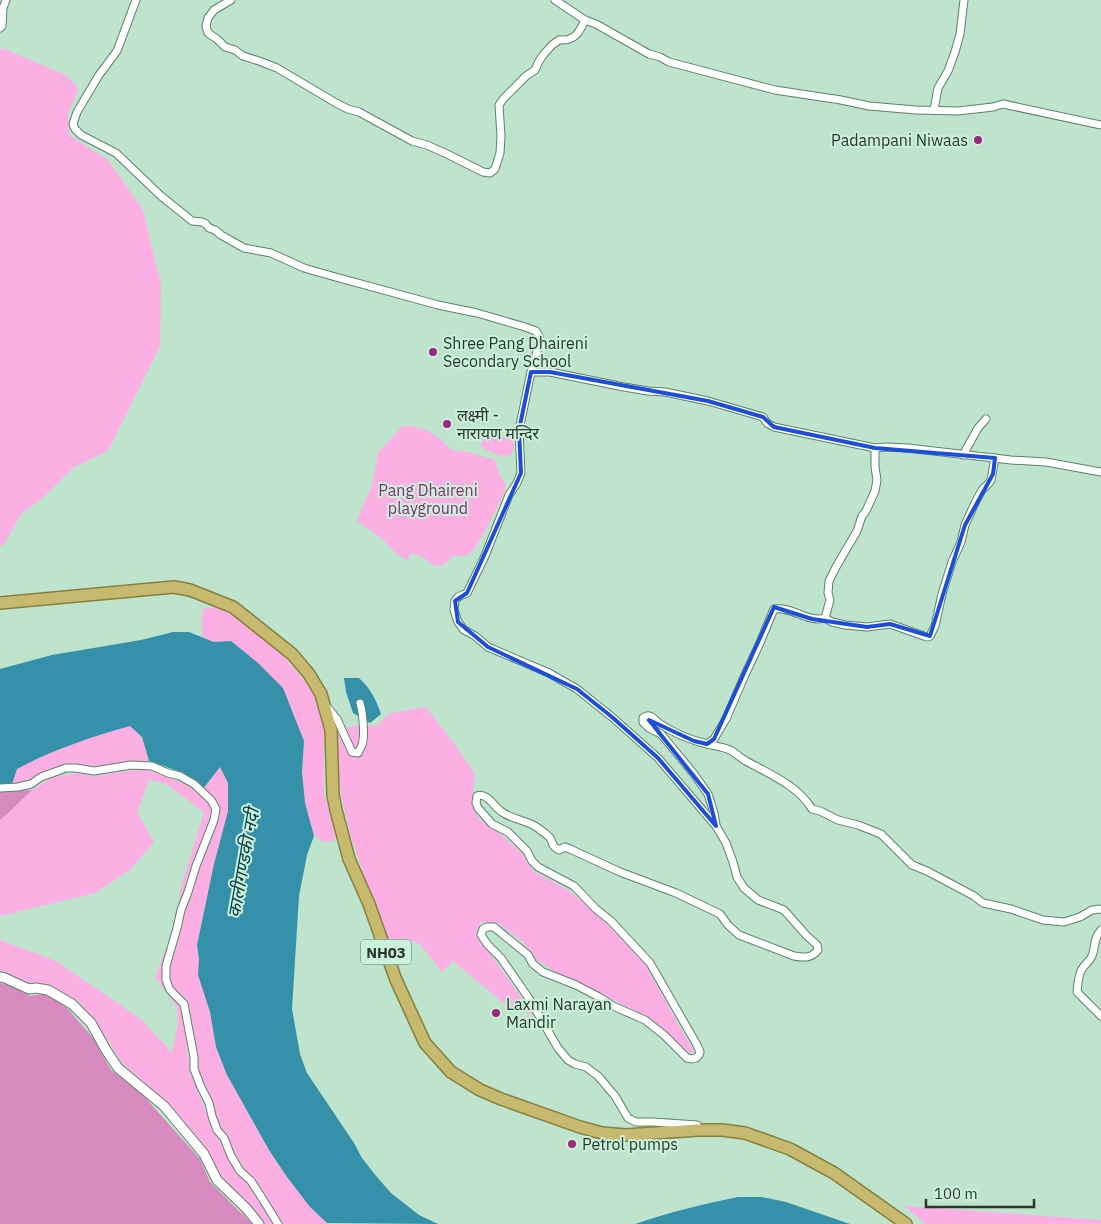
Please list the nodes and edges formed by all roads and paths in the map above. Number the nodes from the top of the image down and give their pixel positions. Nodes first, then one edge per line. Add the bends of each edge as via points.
1 (6, 0) edge
2 (136, 0) edge
3 (231, 0) edge
4 (556, 0) edge
5 (964, 0) edge
6 (585, 20) junction
7 (0, 28) edge
8 (934, 110) junction
9 (1101, 125) edge
10 (531, 372) junction
11 (986, 419) dead end
12 (875, 448) junction
13 (963, 455) junction
14 (995, 458) junction
15 (1101, 472) edge
16 (0, 603) edge
17 (825, 618) junction
18 (321, 694) junction
19 (360, 704) dead end
20 (707, 744) junction
21 (0, 788) edge
22 (716, 826) junction
23 (1101, 909) edge
24 (1101, 930) edge
25 (0, 977) edge
26 (1101, 1016) edge
27 (697, 1130) junction
28 (258, 1224) edge
29 (278, 1224) edge
30 (906, 1224) edge

1 - 7 street
2 - 10 street via 117,51 77,112 73,124 81,135 116,154 192,221 206,224 244,248 270,253 332,276 533,329 540,341
3 - 6 street via 214,10 206,26 208,33 225,47 277,68 336,104 412,141 490,173 500,153 499,105 535,70 552,45 572,38
4 - 6 street
5 - 8 street via 960,34 948,71 938,88
6 - 8 street via 669,62 754,85 870,106
8 - 9 street via 965,110 1003,104
10 - 12 street via 550,372 708,401 763,417 774,427
10 - 22 street via 519,430 521,473 467,593 455,600 458,622 488,647 577,689 658,758
11 - 13 street
12 - 13 street via 908,448
12 - 17 street via 878,480 857,531 829,581 830,600
13 - 14 street
14 - 15 street via 1046,462
14 - 17 street via 991,480 982,490 965,525 930,636 890,624 845,625
16 - 18 highway, NH03 via 174,587 190,590 233,607 264,631 292,654
17 - 20 street via 812,619 786,609 774,609 726,719 714,739
18 - 19 street via 352,752 358,753 362,746 363,728
18 - 27 highway, NH03 via 331,730 333,795 349,859 396,980 425,1043 451,1072 480,1090 580,1127 602,1133 626,1134
20 - 22 street via 681,735 651,716 643,718 642,722 661,734 708,794
20 - 23 street via 732,751 782,780 801,794 812,809 880,834 912,864 983,903 1044,920 1064,922
21 - 29 street via 31,784 66,768 94,771 131,765 152,766 187,779 211,800 216,809 214,820 181,910 166,966 166,980 170,990 184,1004 194,1069 217,1130
22 - 27 street via 726,842 737,877 744,888 758,900 784,910 817,944 815,954 804,958 794,956 739,934 720,914 565,847 559,850 535,826 502,813 483,795 477,796 476,800 478,808 492,824 508,832 538,867 574,886 650,963 694,1038 699,1055 687,1058 645,1020 543,972 494,927 483,929 482,936 488,945 530,1000 563,1054 598,1076 616,1096 628,1118 636,1122 697,1125
24 - 26 street via 1090,959 1079,975 1077,992
25 - 28 street via 29,990 48,990 72,1004 91,1023 118,1068 164,1106 204,1154 218,1180
27 - 30 highway, NH03 via 745,1133 790,1149 834,1173

